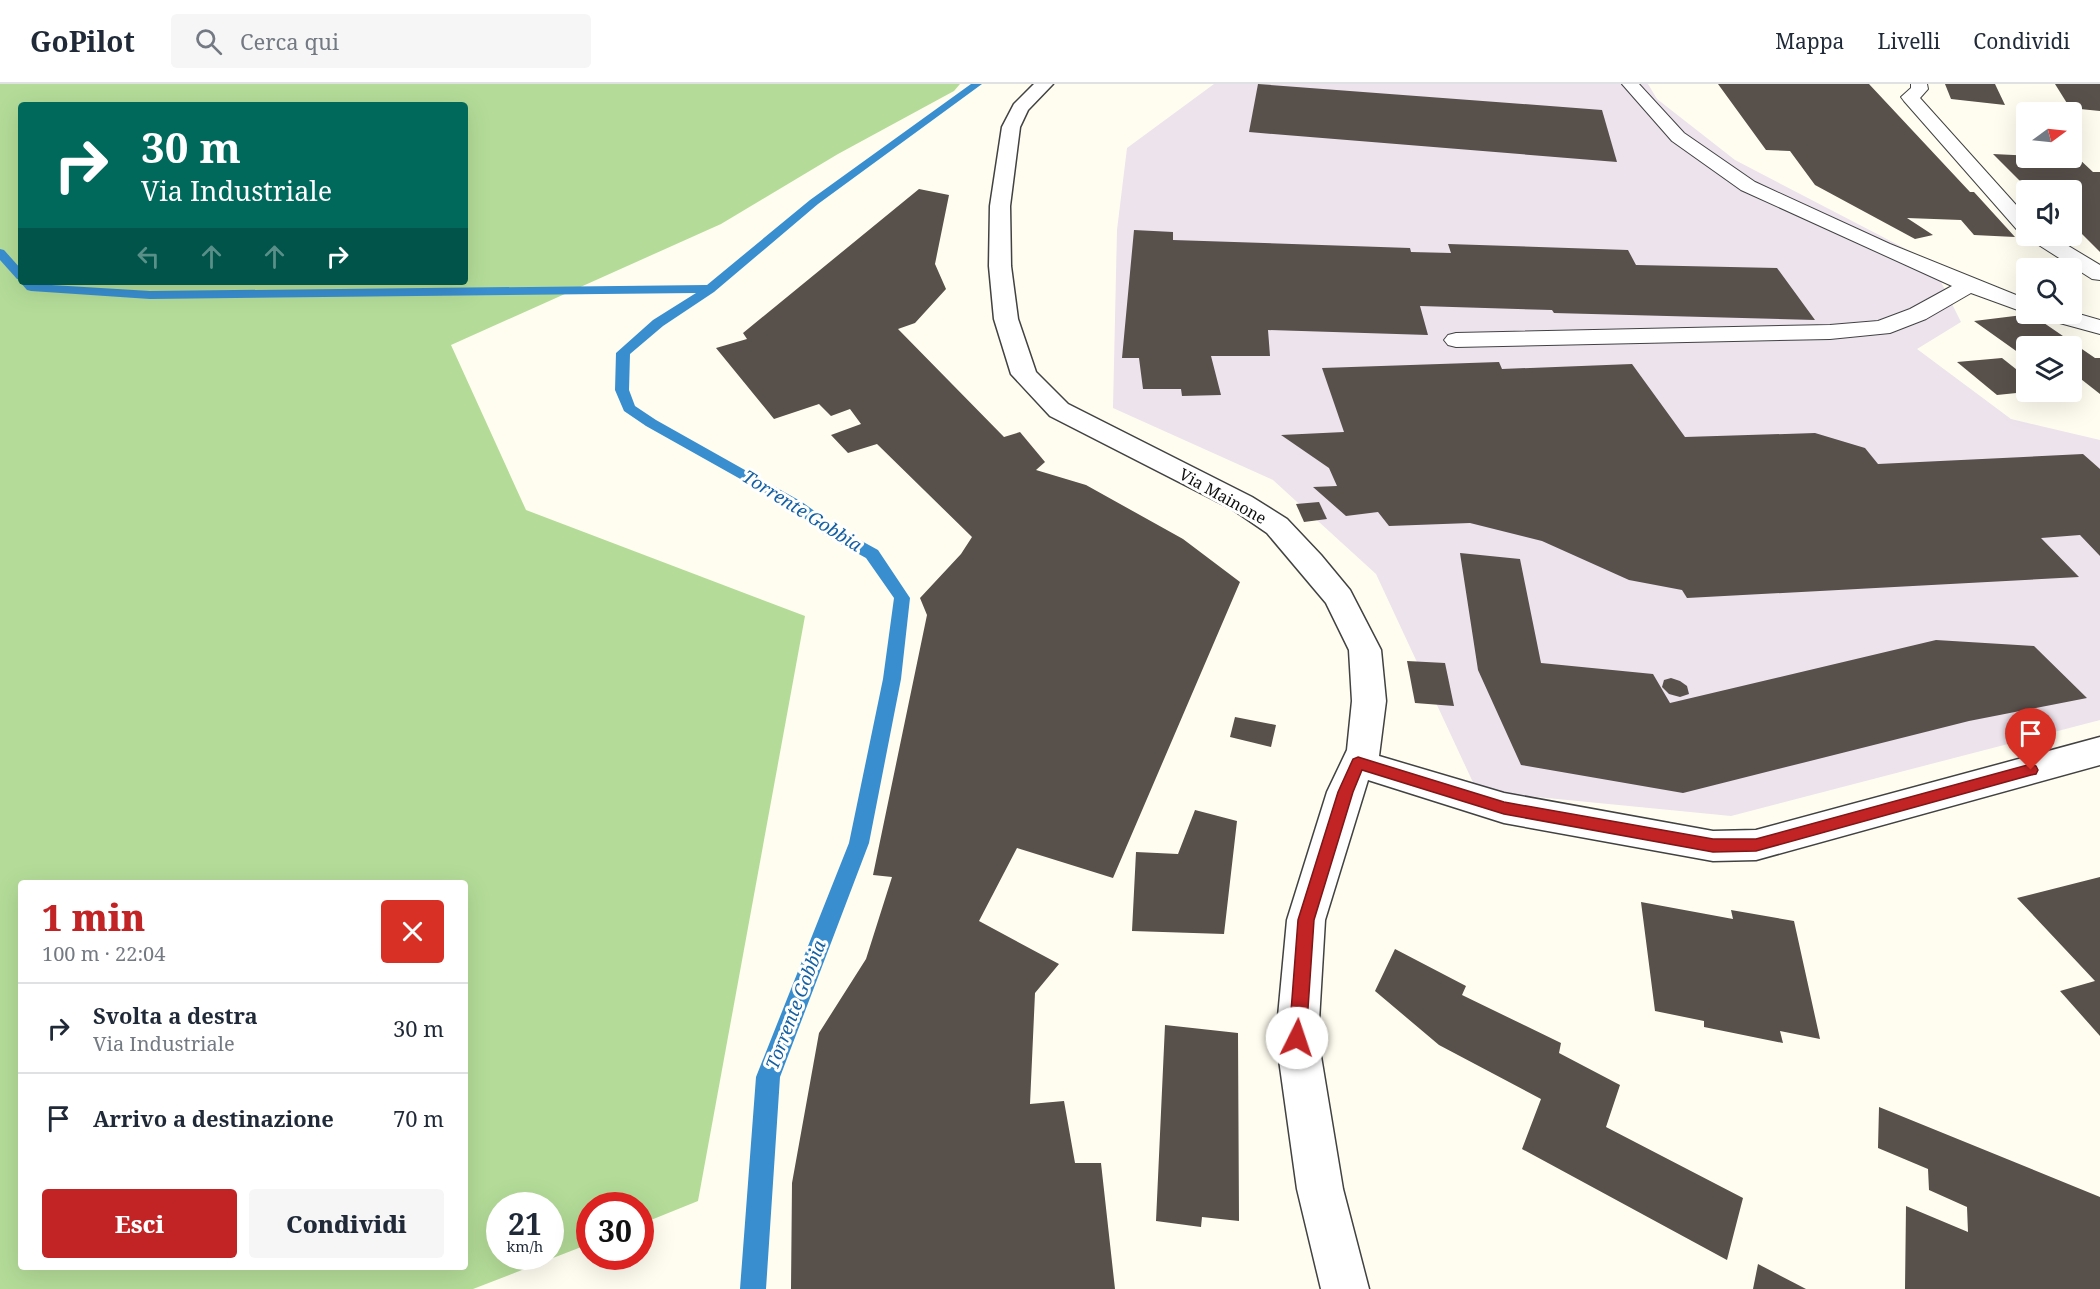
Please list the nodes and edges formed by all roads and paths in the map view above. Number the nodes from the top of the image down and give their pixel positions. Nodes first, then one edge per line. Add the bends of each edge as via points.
1 (1044, 84) edge
2 (1630, 84) edge
3 (1919, 84) edge
4 (2016, 217) edge
5 (2054, 246) edge
6 (2100, 274) edge
7 (1969, 285) junction
8 (2016, 302) edge
9 (2082, 322) edge
10 (2100, 327) edge
11 (1456, 340) dead end
12 (2100, 751) edge
13 (1358, 763) junction
14 (1345, 1289) edge

1 - 13 street, Via Mainone via 1020,108 1011,128 1000,206 1000,266 1006,319 1024,374 1059,410 1242,503 1276,526 1310,562 1339,598 1365,650 1369,701 1364,750
2 - 7 lane via 1678,137 1748,186
3 - 4 lane via 1920,89 1910,97
5 - 6 lane
7 - 8 lane
7 - 11 lane via 1918,314 1882,328
9 - 10 lane
12 - 13 street via 1756,845 1724,846 1504,808
13 - 14 street, Via Mainone via 1345,792 1306,920 1297,1038 1320,1189

